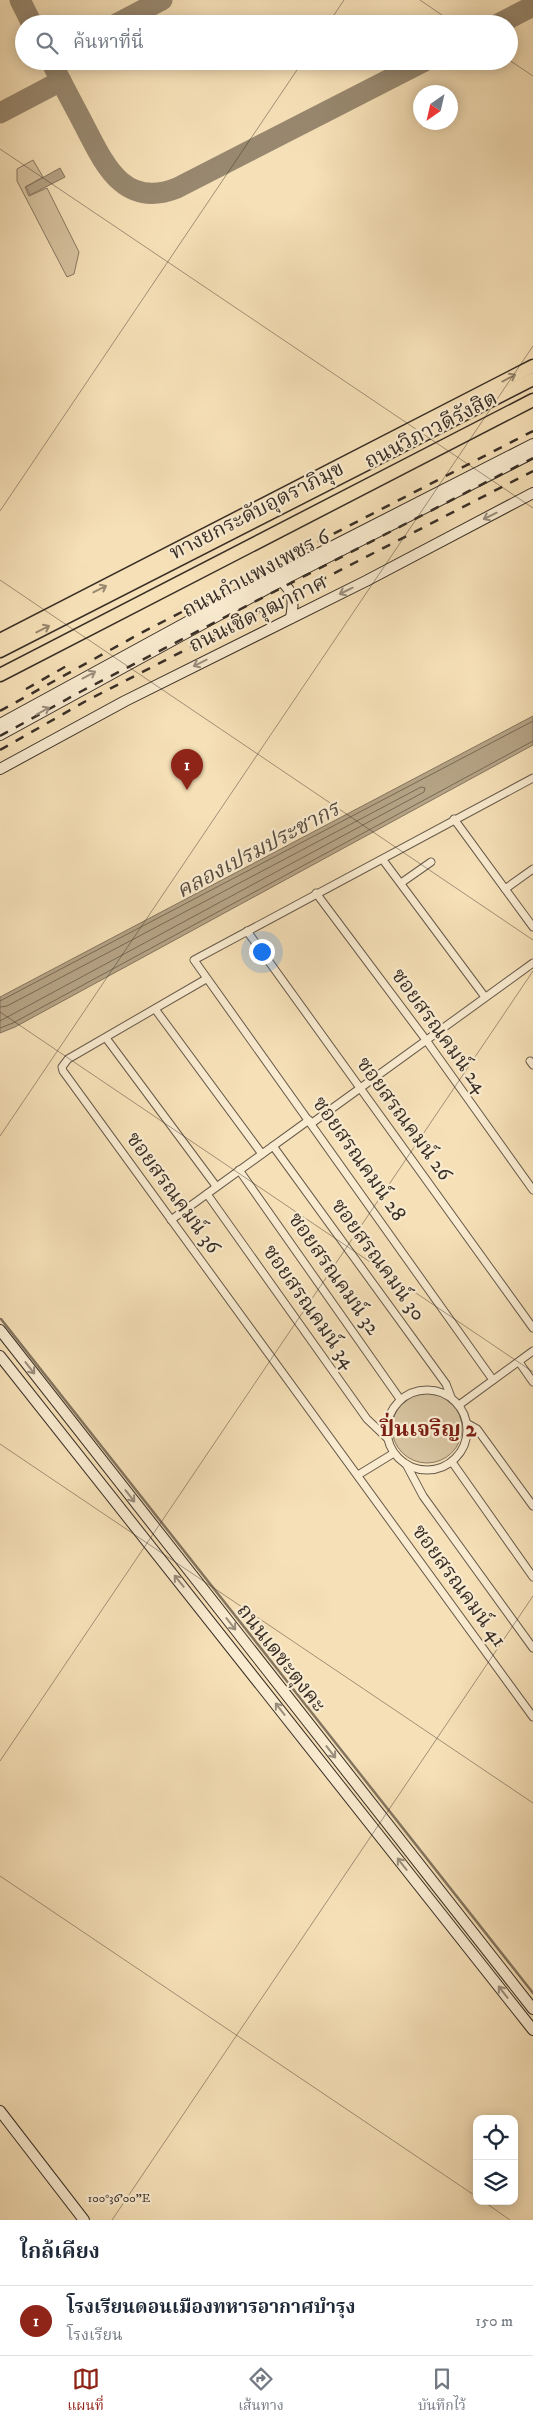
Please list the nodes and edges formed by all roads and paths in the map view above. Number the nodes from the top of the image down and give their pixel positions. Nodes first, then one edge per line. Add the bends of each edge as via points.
1 (533, 366) edge
2 (533, 379) edge
3 (533, 392) edge
4 (533, 400) edge
5 (533, 444) edge
6 (533, 453) edge
7 (533, 493) edge
8 (281, 581) junction
9 (291, 618) junction
10 (0, 640) edge
11 (0, 652) edge
12 (0, 666) edge
13 (0, 675) edge
14 (0, 724) edge
15 (0, 735) edge
16 (0, 769) edge
17 (533, 778) edge
18 (454, 819) junction
19 (383, 860) junction
20 (431, 862) dead end
21 (533, 869) edge
22 (401, 884) junction
23 (505, 889) junction
24 (316, 893) junction
25 (533, 928) edge
26 (247, 931) junction
27 (533, 963) edge
28 (206, 979) junction
29 (485, 997) junction
30 (155, 1009) junction
31 (106, 1038) junction
32 (426, 1040) junction
33 (360, 1088) junction
34 (311, 1121) junction
35 (273, 1146) junction
36 (262, 1154) junction
37 (239, 1170) junction
38 (216, 1186) junction
39 (533, 1190) edge
40 (207, 1194) junction
41 (171, 1220) junction
42 (533, 1328) edge
43 (0, 1330) edge
44 (533, 1352) edge
45 (0, 1356) edge
46 (519, 1362) junction
47 (493, 1380) junction
48 (533, 1382) edge
49 (451, 1397) junction
50 (400, 1399) junction
51 (459, 1405) junction
52 (468, 1424) junction
53 (387, 1438) junction
54 (394, 1453) junction
55 (452, 1462) junction
56 (406, 1464) junction
57 (358, 1475) junction
58 (533, 1506) edge
59 (533, 1577) edge
60 (533, 1648) edge
61 (256, 1656) junction
62 (246, 1665) junction
63 (533, 1717) edge
64 (467, 1924) junction
65 (456, 1932) junction
66 (533, 2009) edge
67 (533, 2030) edge
68 (0, 2111) edge
69 (84, 2220) edge

10 -> 1 highway, ถนนวิภาวดีรังสิต
11 -> 2 highway, ทางยกระดับอุตราภิมุข
3 - 12 highway, ทางยกระดับอุตราภิมุข
4 - 13 highway, ถนนวิภาวดีรังสิต
14 -> 5 street, ถนนกำแพงเพชร 6 via 233,597
6 - 8 street, ถนนกำแพงเพชร 6
7 -> 9 street, ถนนเชิดวุฒากาศ
8 - 9 street via 293,597
15 -> 8 street, ถนนกำแพงเพชร 6
9 -> 16 street, ถนนเชิดวุฒากาศ via 125,701
17 - 18 street
18 - 19 street
18 - 23 street
19 - 22 street
19 - 24 street
20 - 22 street
21 - 23 street
22 - 29 street
23 - 25 street
24 - 26 street
24 - 32 street, ซอยสรณคมน์ 24
26 - 28 street, ซอยสรณคมน์ 28 via 194,960
26 - 33 street, ซอยสรณคมน์ 26
27 - 29 street
28 - 30 street, ซอยสรณคมน์ 36
28 - 34 street, ซอยสรณคมน์ 28
29 - 32 street
30 - 31 street, ซอยสรณคมน์ 36
30 - 36 street
31 - 38 street
31 - 41 street, ซอยสรณคมน์ 36 via 65,1062 63,1071
32 - 33 street
32 - 39 street, ซอยสรณคมน์ 24
33 - 34 street
33 - 42 street, ซอยสรณคมน์ 26
34 - 35 street
34 - 47 street, ซอยสรณคมน์ 28
35 - 36 street
35 - 49 street, ซอยสรณคมน์ 30 via 446,1384
36 - 37 street
37 - 38 street
37 - 50 street, ซอยสรณคมน์ 32
38 - 40 street
40 - 41 street
40 - 53 street, ซอยสรณคมน์ 34 via 367,1419
41 - 57 street, ซอยสรณคมน์ 36
43 -> 61 street, ถนนเดชะตุงคะ
44 - 46 street
62 -> 45 street, ถนนเดชะตุงคะ
46 - 47 street
46 - 48 street
47 - 51 street
49 - 50 street via 425,1389
49 - 51 street
50 - 53 street via 388,1417
51 - 52 street
52 - 55 street via 465,1446
52 - 58 street via 477,1429
53 - 54 street
54 - 56 street
54 - 57 street
55 - 56 street via 429,1470
55 - 59 street
56 - 60 street via 423,1496
57 - 63 street, ซอยสรณคมน์ 41
61 - 62 street
61 -> 64 street, ถนนเดชะตุงคะ
65 -> 62 street, ถนนเดชะตุงคะ
64 - 65 street
64 - 66 street, ถนนเดชะตุงคะ
67 -> 65 street, ถนนเดชะตุงคะ
68 - 69 street

